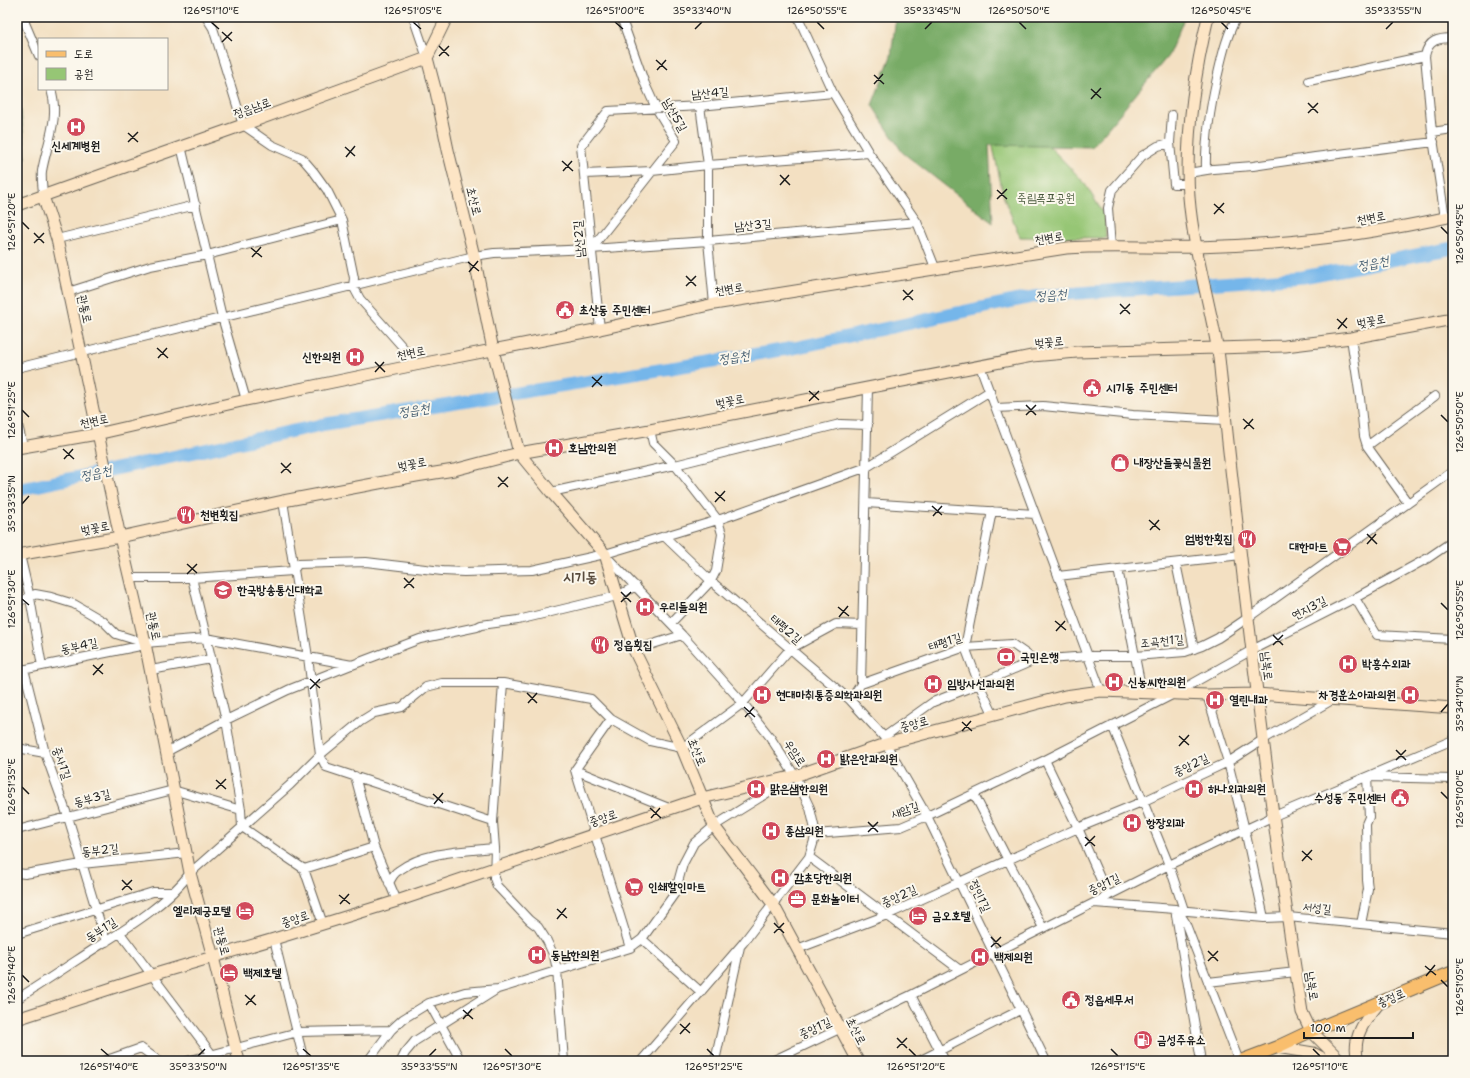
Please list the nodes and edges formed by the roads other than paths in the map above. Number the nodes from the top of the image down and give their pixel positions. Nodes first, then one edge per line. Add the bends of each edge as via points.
1 (24, 17) edge
2 (206, 17) edge
3 (413, 17) edge
4 (447, 17) edge
5 (621, 17) edge
6 (798, 17) edge
7 (1208, 17) edge
8 (1237, 17) edge
9 (1453, 38) edge
10 (38, 54) edge
11 (1425, 56) junction
12 (427, 58) junction
13 (1309, 81) dead end
14 (51, 90) edge
15 (834, 93) junction
16 (700, 106) junction
17 (656, 108) junction
18 (1172, 115) dead end
19 (243, 125) junction
20 (1453, 129) edge
21 (1432, 132) junction
22 (1434, 142) junction
23 (1170, 143) junction
24 (181, 146) junction
25 (581, 146) joint
26 (869, 153) junction
27 (708, 165) junction
28 (1173, 168) junction
29 (1206, 170) junction
30 (652, 171) junction
31 (585, 174) junction
32 (1188, 175) junction
33 (43, 196) junction
34 (17, 205) edge
35 (196, 205) junction
36 (1449, 217) edge
37 (342, 220) junction
38 (917, 222) junction
39 (57, 239) junction
40 (708, 241) junction
41 (1111, 246) junction
42 (1196, 247) junction
43 (591, 249) junction
44 (207, 254) junction
45 (474, 256) junction
46 (936, 270) junction
47 (353, 286) junction
48 (68, 292) junction
49 (714, 304) junction
50 (222, 317) junction
51 (1453, 319) edge
52 (600, 329) junction
53 (1351, 338) junction
54 (1218, 349) junction
55 (493, 350) junction
56 (80, 351) junction
57 (414, 365) junction
58 (980, 366) junction
59 (17, 368) edge
60 (868, 387) junction
61 (990, 391) junction
62 (1435, 396) dead end
63 (246, 400) junction
64 (996, 408) junction
65 (1225, 420) junction
66 (17, 421) edge
67 (868, 425) junction
68 (650, 430) junction
69 (97, 434) junction
70 (1367, 446) junction
71 (20, 447) edge
72 (520, 453) junction
73 (675, 465) junction
74 (867, 467) junction
75 (1453, 471) edge
76 (551, 492) junction
77 (283, 501) junction
78 (866, 503) junction
79 (1408, 503) junction
80 (992, 511) junction
81 (1035, 514) junction
82 (718, 520) junction
83 (664, 536) junction
84 (120, 537) junction
85 (1453, 541) edge
86 (604, 554) junction
87 (18, 555) edge
88 (1241, 555) junction
89 (1176, 562) junction
90 (1118, 569) junction
91 (293, 571) junction
92 (1058, 576) junction
93 (130, 578) junction
94 (192, 578) junction
95 (711, 581) junction
96 (636, 586) junction
97 (618, 596) junction
98 (30, 598) junction
99 (1356, 598) junction
100 (17, 601) edge
101 (1249, 617) junction
102 (671, 623) junction
103 (862, 625) junction
104 (682, 635) junction
105 (206, 638) junction
106 (1453, 639) edge
107 (145, 644) junction
108 (965, 647) junction
109 (790, 649) junction
110 (1194, 649) junction
111 (634, 650) junction
112 (1252, 650) junction
113 (1088, 656) junction
114 (1135, 656) junction
115 (308, 657) junction
116 (211, 659) junction
117 (1035, 660) junction
118 (352, 665) junction
119 (42, 666) junction
120 (20, 670) edge
121 (151, 670) junction
122 (311, 682) junction
123 (503, 683) junction
124 (861, 684) junction
125 (979, 684) junction
126 (1101, 691) junction
127 (1142, 692) junction
128 (1174, 694) junction
129 (1257, 694) junction
130 (1207, 695) junction
131 (1334, 699) junction
132 (850, 700) junction
133 (743, 703) junction
134 (1453, 708) edge
135 (994, 716) junction
136 (610, 719) junction
137 (226, 720) junction
138 (1112, 725) junction
139 (1264, 739) junction
140 (1453, 740) edge
141 (885, 741) junction
142 (17, 748) edge
143 (682, 748) junction
144 (166, 752) junction
145 (45, 753) junction
146 (320, 755) junction
147 (1045, 760) junction
148 (1228, 762) junction
149 (575, 770) junction
150 (355, 776) junction
151 (796, 776) junction
152 (1367, 777) junction
153 (1453, 779) edge
154 (173, 790) junction
155 (974, 794) junction
156 (702, 798) junction
157 (1144, 801) junction
158 (671, 809) junction
159 (241, 810) junction
160 (927, 816) junction
161 (1274, 816) junction
162 (68, 817) junction
163 (493, 822) junction
164 (714, 826) junction
165 (242, 827) junction
166 (1078, 828) junction
167 (17, 830) edge
168 (1245, 830) junction
169 (594, 834) junction
170 (816, 834) junction
171 (374, 847) junction
172 (495, 848) junction
173 (187, 853) junction
174 (809, 858) junction
175 (1008, 859) junction
176 (82, 864) junction
177 (1169, 864) junction
178 (494, 867) junction
179 (304, 869) junction
180 (17, 873) edge
181 (190, 873) junction
182 (960, 881) junction
183 (389, 883) junction
184 (173, 892) junction
185 (1108, 896) junction
186 (396, 901) junction
187 (1092, 903) junction
188 (773, 904) junction
189 (95, 910) junction
190 (1176, 910) junction
191 (887, 915) junction
192 (1288, 917) junction
193 (1264, 918) junction
194 (323, 924) junction
195 (1361, 924) junction
196 (1043, 928) junction
197 (120, 933) junction
198 (1453, 933) edge
199 (17, 934) edge
200 (274, 939) junction
201 (642, 939) junction
202 (106, 942) junction
203 (741, 945) junction
204 (630, 948) junction
205 (797, 949) junction
206 (993, 953) junction
207 (213, 957) junction
208 (557, 970) junction
209 (960, 970) junction
210 (1296, 972) junction
211 (1453, 972) edge
212 (152, 975) junction
213 (1208, 982) junction
214 (498, 989) junction
215 (701, 992) junction
216 (911, 995) junction
217 (17, 999) edge
218 (1380, 1002) junction
219 (429, 1003) junction
220 (1022, 1009) junction
221 (17, 1019) edge
222 (441, 1025) junction
223 (841, 1029) junction
224 (391, 1030) junction
225 (1311, 1031) junction
226 (298, 1032) junction
227 (1277, 1047) junction
228 (236, 1048) junction
229 (940, 1051) junction
230 (215, 1058) edge
231 (108, 1060) edge
232 (159, 1061) edge
233 (187, 1061) edge
234 (239, 1061) edge
235 (304, 1061) edge
236 (368, 1061) edge
237 (401, 1061) edge
238 (461, 1061) edge
239 (564, 1061) edge
240 (641, 1061) edge
241 (715, 1061) edge
242 (772, 1061) edge
243 (858, 1061) edge
244 (919, 1061) edge
245 (945, 1061) edge
246 (1046, 1061) edge
247 (1201, 1061) edge
248 (1239, 1061) edge
249 (1328, 1061) edge
250 (1341, 1061) edge
251 (1358, 1061) edge

1 - 10 street
2 - 19 street via 213,28
3 - 12 street
4 - 12 street
5 - 17 street, 남산5길
6 - 15 street
7 - 32 street, 남북로 via 1200,53 1188,139
8 - 29 street via 1223,49 1211,107 1206,143
9 - 11 street via 1440,38 1431,44
11 - 13 street
11 - 21 street
12 - 19 street, 정읍남로
12 - 45 street, 초산로
14 - 33 street via 54,116 51,140 42,172
15 - 16 street, 남산4길
15 - 26 street
16 - 17 street, 남산4길
16 - 27 street
17 - 25 street, 남산4길 via 608,111
17 - 30 street, 남산5길 via 676,141
18 - 23 street
19 - 24 street, 정읍남로
19 - 37 street via 272,145 302,158 327,190
20 - 21 street
21 - 22 street
22 - 29 street
22 - 36 street
23 - 28 street
23 - 41 street via 1158,146 1142,156 1112,190 1108,208
24 - 33 street, 정읍남로
24 - 35 street
25 - 31 street, 남산2길
26 - 27 street
26 - 38 street
27 - 30 street
27 - 40 street
28 - 32 street
28 - 32 street via 1174,184
29 - 32 street
30 - 31 street
30 - 43 street, 남산5길
31 - 43 street, 남산2길
32 - 42 street, 남북로
33 - 34 street, 정읍남로
33 - 39 street, 관통로
35 - 39 street
35 - 44 street
36 - 42 street, 천변로 via 1317,239
37 - 44 street
37 - 47 street via 354,278
38 - 40 street, 남산3길
38 - 46 street
39 - 48 street, 관통로
40 - 43 street, 남산3길
40 - 49 street
41 - 42 street, 천변로
41 - 46 street, 천변로 via 1066,248
42 - 54 street, 남북로
43 - 45 street, 남산3길 via 494,252
43 - 52 street, 남산2길
44 - 48 street via 150,266
44 - 50 street
45 - 47 street, 남산3길
45 - 55 street, 초산로
46 - 49 street, 천변로
47 - 50 street, 남산3길
47 - 57 street via 360,299 408,354
48 - 56 street, 관통로
49 - 52 street, 천변로
50 - 56 street, 남산3길
50 - 63 street
51 - 53 street, 벚꽃로
52 - 55 street, 천변로
53 - 54 street, 벚꽃로 via 1286,346
53 - 70 street
54 - 58 street, 벚꽃로 via 1077,352 1032,356
54 - 65 street, 남북로
55 - 57 street, 천변로
55 - 72 street, 초산로
56 - 59 street, 남산3길
56 - 69 street, 관통로
57 - 63 street, 천변로
58 - 60 street, 벚꽃로
58 - 61 street
60 - 67 street
60 - 68 street, 벚꽃로
61 - 64 street
61 - 74 street
62 - 70 street
63 - 69 street, 천변로
64 - 65 street via 1043,406 1133,415
64 - 81 street
65 - 88 street, 남북로
66 - 71 street
67 - 73 street via 840,424
67 - 74 street
68 - 72 street, 벚꽃로
68 - 73 street via 653,443
69 - 71 street, 천변로
69 - 84 street, 관통로
70 - 79 street
72 - 76 street, 초산로
72 - 77 street, 벚꽃로 via 454,470
73 - 76 street
73 - 82 street
74 - 78 street
74 - 82 street
75 - 79 street, 조곡천1길
76 - 86 street, 초산로
77 - 84 street, 벚꽃로
77 - 91 street
78 - 80 street
78 - 103 street
79 - 101 street, 조곡천1길
80 - 81 street
80 - 108 street
81 - 92 street
82 - 83 street
82 - 95 street via 722,534 716,571
83 - 86 street
83 - 95 street, 태평2길
84 - 87 street, 벚꽃로
84 - 93 street, 관통로
85 - 99 street, 연지3길
86 - 91 street via 532,570 442,571 366,562 298,564
86 - 96 street, 우암로
86 - 97 street, 초산로
87 - 98 street
88 - 89 street
88 - 101 street, 남북로
89 - 90 street
89 - 110 street
90 - 92 street
90 - 114 street
91 - 94 street
91 - 115 street
92 - 113 street
93 - 94 street
93 - 107 street, 관통로
94 - 105 street
95 - 102 street
95 - 109 street, 태평2길
96 - 97 street
96 - 102 street, 우암로
97 - 111 street, 초산로
97 - 118 street via 518,620 481,625 477,628 420,639
98 - 100 street
98 - 107 street via 35,594 74,604 103,621 116,634
98 - 119 street
99 - 106 street via 1377,635
99 - 112 street, 연지3길
101 - 110 street, 조곡천1길 via 1218,638
101 - 112 street, 남북로
102 - 104 street, 우암로
103 - 109 street via 836,624
103 - 124 street
104 - 111 street
104 - 133 street, 우암로
105 - 107 street
105 - 115 street
105 - 116 street
107 - 119 street, 동부4길
107 - 121 street, 관통로
108 - 117 street, 태평1길 via 1012,644
108 - 124 street, 태평1길
108 - 125 street
109 - 132 street, 태평2길
109 - 133 street
110 - 114 street, 조곡천1길
111 - 143 street, 초산로
112 - 128 street, 연지3길
112 - 129 street, 남북로
113 - 114 street, 조곡천1길
113 - 117 street, 조곡천1길
113 - 126 street
114 - 127 street
115 - 118 street
115 - 122 street
116 - 121 street
116 - 137 street
117 - 125 street, 조곡천1길
118 - 122 street
119 - 120 street, 동부4길
120 - 145 street, 중사1길
121 - 144 street, 관통로
122 - 137 street via 288,690
122 - 146 street
123 - 136 street, 동부1길 via 591,699
123 - 146 street, 동부1길 via 442,683 426,687 402,707 374,712 360,720
123 - 163 street
124 - 132 street
125 - 135 street
125 - 141 street, 조곡천1길 via 933,702
126 - 127 street, 중앙로
126 - 135 street, 중앙로 via 1065,696
127 - 128 street, 중앙로
128 - 130 street, 중앙로
128 - 138 street, 새암길
129 - 130 street, 중앙로
129 - 131 street, 중앙로
129 - 139 street, 남북로
130 - 148 street
131 - 134 street, 중앙로
131 - 139 street, 중앙2길
132 - 141 street, 태평2길
133 - 143 street
133 - 151 street, 우암로
135 - 141 street, 중앙로
136 - 143 street, 동부1길 via 650,741
136 - 149 street
137 - 144 street
137 - 159 street
138 - 147 street, 새암길
138 - 157 street
139 - 148 street, 중앙2길
139 - 161 street, 남북로
140 - 152 street, 중앙1길
141 - 151 street, 중앙로
141 - 160 street, 정인1길
142 - 145 street
143 - 156 street, 초산로
144 - 154 street, 관통로
145 - 162 street, 중사1길
146 - 150 street via 326,767
146 - 165 street, 동부1길
147 - 155 street, 새암길
147 - 166 street
148 - 157 street, 중앙2길
148 - 168 street, 중앙2길
149 - 158 street
149 - 169 street
150 - 163 street
150 - 171 street
151 - 156 street, 중앙로
151 - 164 street
151 - 170 street, 우암로 via 810,808
152 - 153 street
152 - 161 street, 중앙1길
152 - 195 street via 1368,889
154 - 159 street
154 - 162 street, 동부3길
154 - 173 street, 관통로
155 - 160 street, 새암길
155 - 175 street
156 - 158 street, 중앙로
156 - 164 street, 초산로
157 - 166 street, 중앙2길
157 - 177 street
158 - 169 street, 중앙로
159 - 165 street
160 - 170 street, 새암길 via 901,827
160 - 182 street, 정인1길
161 - 168 street, 중앙1길
161 - 192 street, 남북로
162 - 167 street, 동부3길
162 - 176 street, 중사1길
163 - 172 street
164 - 188 street, 초산로
164 - 201 street via 694,843 683,864 674,893
165 - 179 street
165 - 181 street, 동부1길
166 - 175 street, 중앙2길
166 - 185 street
168 - 177 street, 중앙1길
168 - 193 street, 중앙2길
169 - 178 street, 중앙로
169 - 204 street
170 - 174 street, 우암로
171 - 179 street
171 - 183 street
172 - 178 street
172 - 183 street via 420,859 396,871
173 - 176 street, 동부2길
173 - 181 street, 관통로
174 - 188 street, 우암로
174 - 191 street
175 - 182 street, 중앙2길
175 - 196 street
176 - 180 street, 동부2길 via 25,874
176 - 189 street, 중사1길
177 - 185 street, 중앙1길
177 - 190 street via 1183,907
178 - 186 street, 중앙로
178 - 208 street via 497,886 538,927 547,940
179 - 194 street
181 - 184 street, 동부1길 via 182,885
181 - 207 street, 관통로
182 - 191 street, 중앙2길
182 - 206 street, 정인1길
183 - 186 street
184 - 189 street via 153,892
184 - 197 street, 동부1길
185 - 187 street, 중앙1길
186 - 194 street, 중앙로
187 - 190 street, 서성길
187 - 196 street, 중앙1길
188 - 203 street, 우암로
188 - 205 street, 초산로
189 - 199 street
189 - 202 street, 중사1길
190 - 193 street, 서성길
190 - 213 street via 1185,922
190 - 247 street
191 - 205 street, 중앙2길
191 - 209 street
192 - 193 street, 서성길
192 - 195 street, 서성길
192 - 210 street, 남북로
194 - 200 street, 중앙로
195 - 198 street, 서성길
196 - 206 street, 중앙1길
197 - 202 street, 동부1길
197 - 212 street
200 - 207 street, 중앙로
200 - 226 street
201 - 204 street
201 - 215 street
202 - 217 street, 동부1길
203 - 215 street, 우암로
203 - 241 street
204 - 208 street
205 - 223 street, 초산로
206 - 209 street, 중앙1길
206 - 220 street, 정인1길
207 - 212 street, 중앙로
207 - 228 street, 관통로
208 - 214 street
208 - 239 street
209 - 216 street, 중앙1길
210 - 213 street
210 - 225 street, 남북로 via 1302,1012
211 - 218 main road, 충정로
212 - 221 street, 중앙로
212 - 230 street
213 - 248 street
214 - 219 street via 465,992
214 - 222 street
215 - 240 street, 우암로
216 - 223 street, 중앙1길
216 - 229 street
218 - 225 main road, 충정로
218 - 251 street via 1364,1022 1357,1036
219 - 222 street
219 - 224 street
220 - 229 street
220 - 246 street, 정인1길
222 - 237 street via 415,1041
222 - 238 street
223 - 242 street, 중앙1길
223 - 243 street, 초산로
224 - 226 street
224 - 236 street
225 - 227 main road, 충정로
225 - 250 street, 남북로
226 - 228 street
226 - 235 street
227 - 248 main road, 충정로
227 - 249 street via 1313,1053
228 - 230 street
228 - 234 street, 관통로
229 - 244 street
229 - 245 street
230 - 233 street
231 - 232 street via 141,1048

